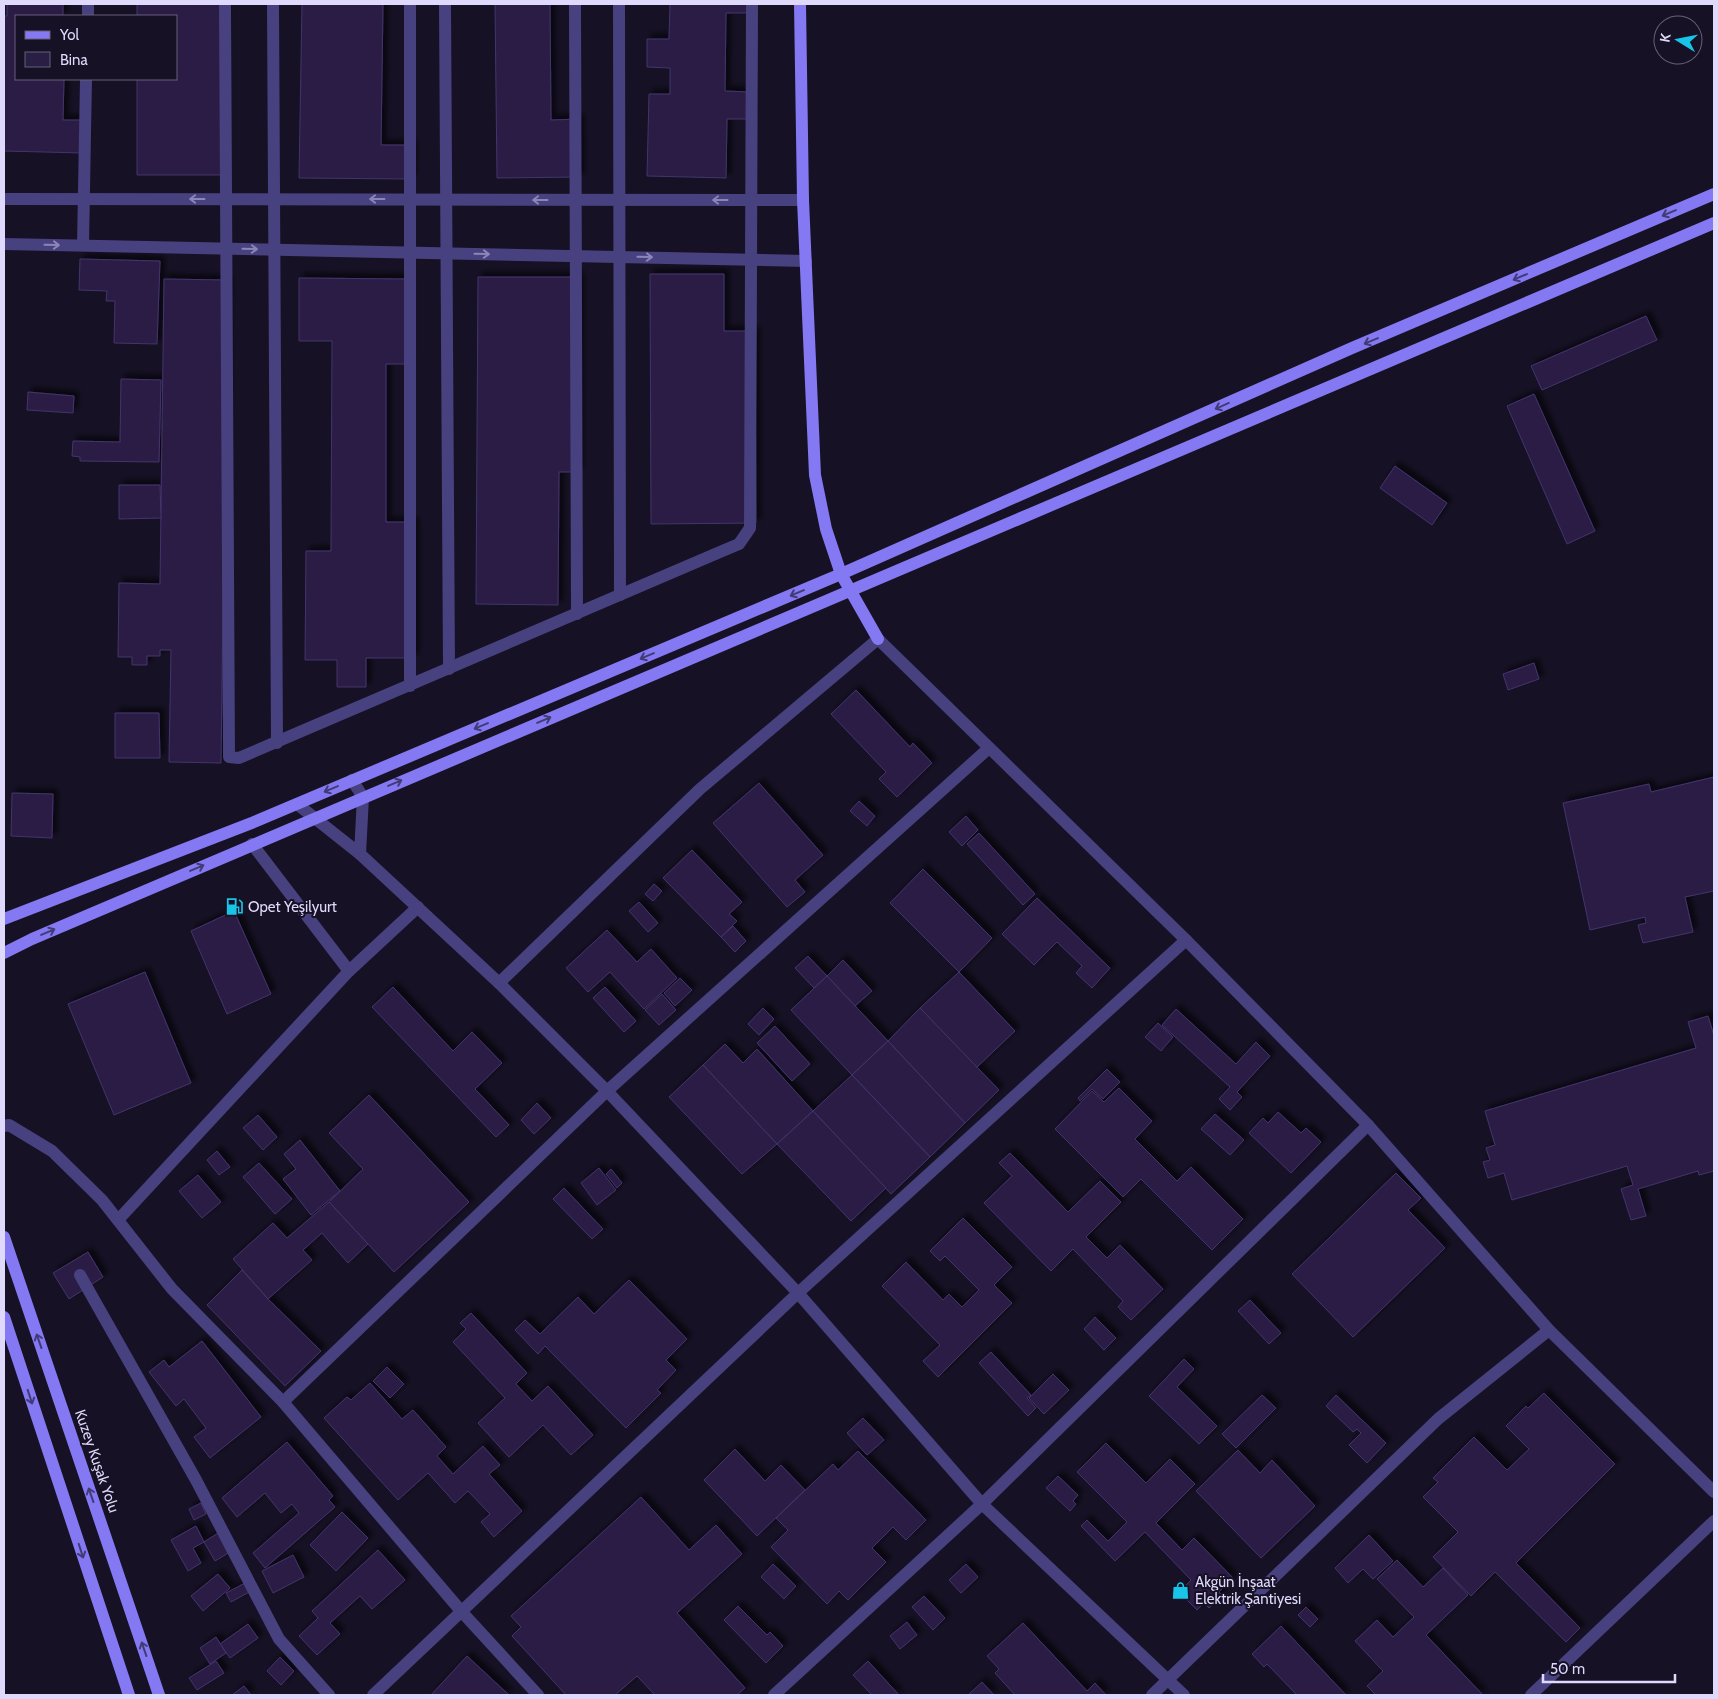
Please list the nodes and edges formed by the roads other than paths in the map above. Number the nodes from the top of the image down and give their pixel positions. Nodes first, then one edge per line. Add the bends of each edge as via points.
1 (225, 4) edge
2 (273, 4) edge
3 (410, 4) edge
4 (445, 4) edge
5 (575, 4) edge
6 (619, 4) edge
7 (752, 4) edge
8 (800, 4) edge
9 (86, 80) edge
10 (1714, 194) edge
11 (4, 199) edge
12 (84, 199) junction
13 (274, 199) junction
14 (226, 200) junction
15 (410, 200) junction
16 (446, 200) junction
17 (576, 200) junction
18 (620, 200) junction
19 (751, 200) junction
20 (803, 200) junction
21 (1714, 223) edge
22 (4, 244) edge
23 (83, 245) junction
24 (226, 248) junction
25 (274, 249) junction
26 (410, 252) junction
27 (446, 253) junction
28 (576, 256) junction
29 (620, 257) junction
30 (751, 259) junction
31 (806, 261) junction
32 (842, 574) junction
33 (850, 590) junction
34 (620, 596) junction
35 (578, 614) junction
36 (878, 639) junction
37 (449, 669) junction
38 (410, 686) junction
39 (277, 743) junction
40 (989, 748) junction
41 (352, 780) junction
42 (362, 797) junction
43 (297, 804) junction
44 (313, 818) junction
45 (252, 844) junction
46 (360, 854) junction
47 (418, 907) junction
48 (4, 919) edge
49 (1186, 940) junction
50 (4, 953) edge
51 (348, 971) junction
52 (499, 983) junction
53 (606, 1091) junction
54 (4, 1126) edge
55 (1368, 1126) junction
56 (118, 1220) junction
57 (4, 1238) edge
58 (80, 1275) dead end
59 (798, 1293) junction
60 (4, 1317) edge
61 (1550, 1330) junction
62 (283, 1402) junction
63 (1714, 1492) edge
64 (982, 1504) junction
65 (1714, 1521) edge
66 (461, 1611) junction
67 (1168, 1680) junction
68 (129, 1695) edge
69 (159, 1695) edge
70 (329, 1695) edge
71 (373, 1695) edge
72 (538, 1695) edge
73 (774, 1695) edge
74 (1152, 1695) edge
75 (1184, 1695) edge
76 (1531, 1695) edge

1 - 14 street
2 - 13 street
3 - 15 street
4 - 16 street
5 - 17 street
6 - 18 street
7 - 19 street
8 - 20 street
9 - 12 street
10 -> 32 street via 1352,348
11 - 12 street
14 -> 12 street
12 - 23 street
13 - 14 street
15 -> 13 street
13 - 25 street
14 - 24 street
15 - 16 street
15 - 26 street
17 -> 16 street
16 - 27 street
17 - 18 street
17 - 28 street
19 -> 18 street
18 - 29 street
19 - 20 street
19 - 30 street
20 - 31 street
21 - 33 street
22 -> 23 street
23 - 24 street
24 -> 25 street
24 - 39 street via 228,757 239,758
25 - 26 street
25 - 39 street
26 - 27 street
26 - 38 street
27 -> 28 street
27 - 37 street
28 - 29 street
28 - 35 street
29 -> 30 street
29 - 34 street
30 - 31 street
30 - 34 street via 750,528 739,544
31 - 32 street via 815,475 826,528
32 - 33 street
32 -> 41 street
33 - 36 street
42 -> 33 street
34 - 35 street
35 - 37 street
36 - 40 street
36 - 52 street via 700,789
37 - 38 street
38 - 39 street
40 - 49 street
40 - 53 street
41 - 42 street
41 -> 43 street
42 - 44 street
42 - 46 street
43 - 44 street
43 - 48 street
44 - 45 street
44 - 46 street
50 -> 45 street
45 - 51 street
46 - 47 street
47 - 51 street
47 - 52 street
49 - 55 street
49 - 59 street
51 - 56 street
52 - 53 street
53 - 59 street
53 - 62 street
54 - 56 street via 52,1151
55 - 61 street
55 - 64 street
56 - 62 street via 172,1289
69 -> 57 street, Kuzey Kuşak Yolu
58 - 70 street via 196,1480 279,1639
59 - 64 street
59 - 66 street
60 -> 68 street
61 - 63 street
61 - 67 street via 1438,1419
62 - 66 street
64 - 67 street
64 - 73 street
65 - 76 street
66 - 71 street
66 - 72 street
67 - 74 street
67 - 75 street

